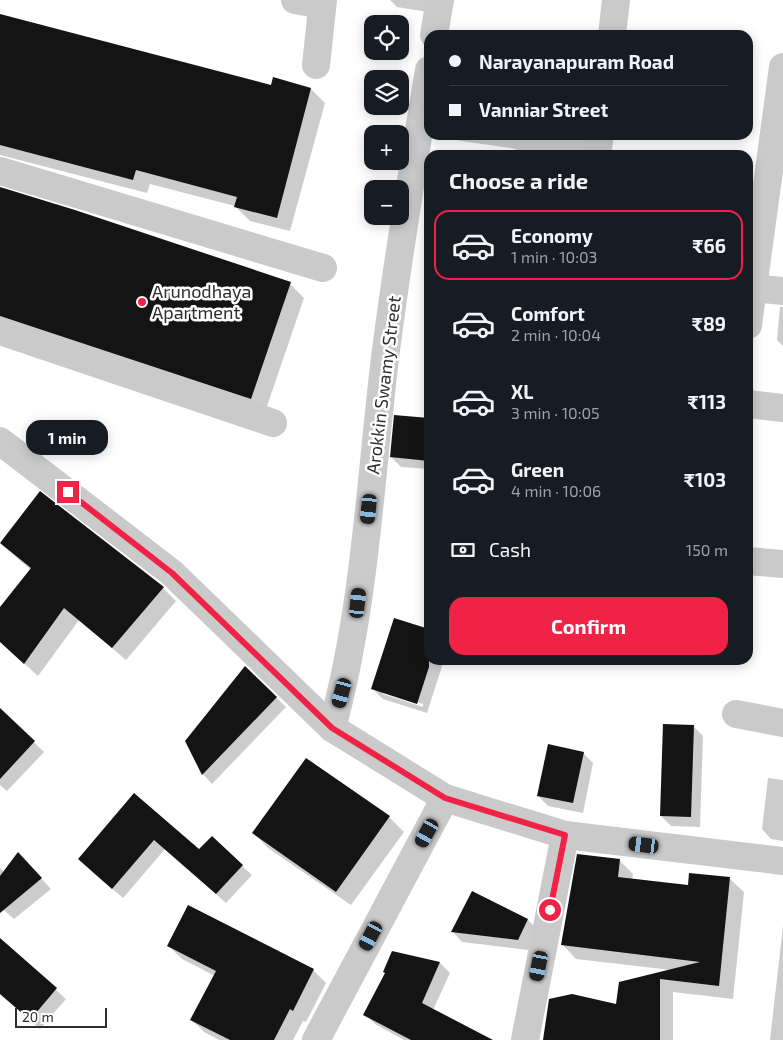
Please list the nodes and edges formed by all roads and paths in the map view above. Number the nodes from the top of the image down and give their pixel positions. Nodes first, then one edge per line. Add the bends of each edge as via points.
1 (296, 0) edge
2 (440, 0) edge
3 (616, 0) edge
4 (322, 2) edge
5 (435, 30) edge
6 (613, 30) edge
7 (316, 65) dead end
8 (783, 67) edge
9 (780, 108) edge
10 (424, 135) edge
11 (0, 172) edge
12 (418, 212) edge
13 (324, 268) dead end
14 (753, 282) edge
15 (753, 288) edge
16 (783, 291) edge
17 (0, 331) edge
18 (753, 405) edge
19 (783, 408) edge
20 (273, 423) dead end
21 (0, 441) edge
22 (753, 561) edge
23 (783, 564) edge
24 (736, 714) dead end
25 (783, 722) edge
26 (332, 728) junction
27 (445, 798) junction
28 (565, 835) junction
29 (783, 861) edge
30 (316, 1040) edge
31 (525, 1040) edge

1 - 4 street
2 - 5 street
3 - 6 street
4 - 7 street
8 - 9 street
9 - 14 street
10 - 12 street, Arokkin Swamy Street
11 - 13 street
12 - 26 street, Arokkin Swamy Street via 385,358 358,603 347,675
15 - 16 street
17 - 20 street
18 - 19 street
21 - 26 street via 172,573
22 - 23 street
24 - 25 street
26 - 27 street
27 - 28 street
27 - 30 street
28 - 29 street
28 - 31 street

